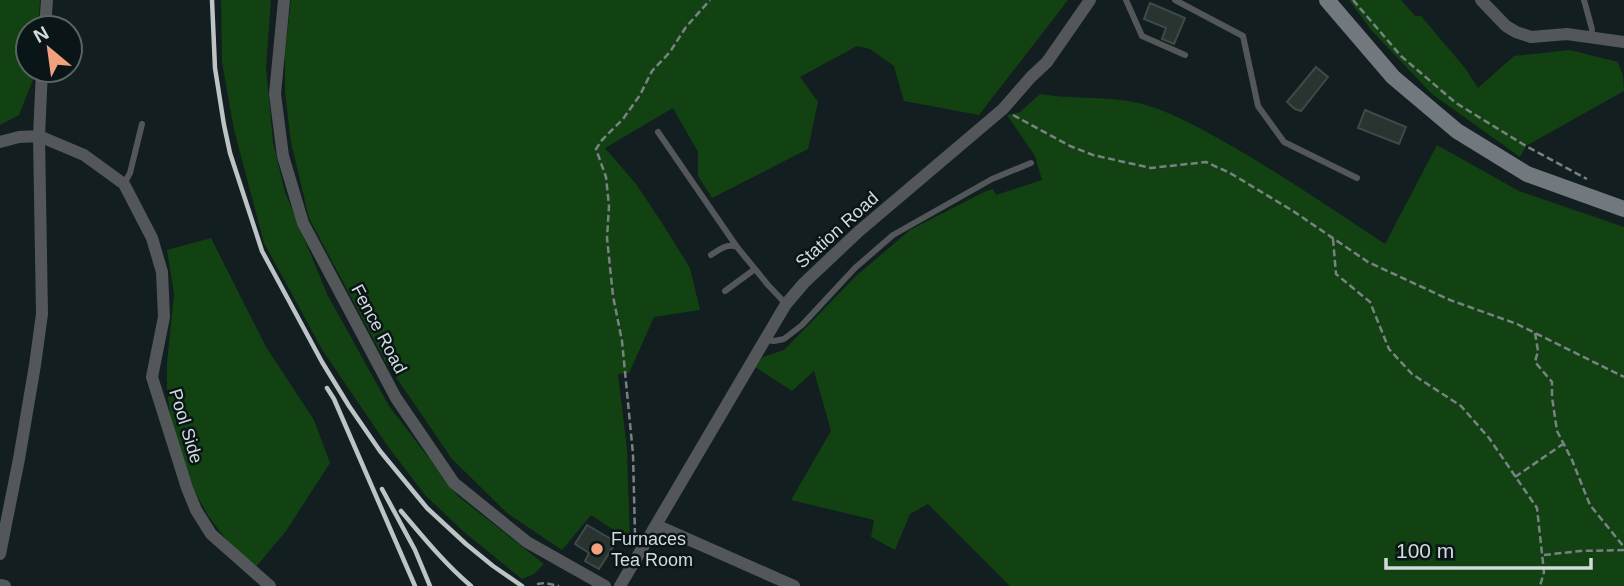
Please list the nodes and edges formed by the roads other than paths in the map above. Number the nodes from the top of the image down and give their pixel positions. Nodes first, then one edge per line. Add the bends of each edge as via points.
1 (284, 0) edge
2 (1090, 0) edge
3 (1126, 0) edge
4 (1175, 0) edge
5 (1327, 0) edge
6 (1481, 0) edge
7 (1584, 0) edge
8 (1591, 38) junction
9 (1624, 42) edge
10 (1185, 55) dead end
11 (42, 84) edge
12 (142, 124) dead end
13 (658, 132) dead end
14 (38, 136) junction
15 (0, 142) edge
16 (1031, 163) dead end
17 (1357, 178) dead end
18 (124, 184) junction
19 (1624, 209) edge
20 (737, 247) junction
21 (711, 255) dead end
22 (755, 269) junction
23 (725, 291) dead end
24 (786, 303) junction
25 (764, 340) junction
26 (656, 525) junction
27 (0, 554) edge
28 (270, 586) edge
29 (605, 586) edge
30 (620, 586) edge
31 (794, 586) edge

1 - 29 street, Fence Road via 275,94 283,156 303,223 396,398 454,483 527,542
2 - 24 street, Station Road via 1047,62 999,113 858,232
3 - 10 lane via 1142,36
4 - 17 lane via 1243,36 1258,106 1284,142
5 - 19 main road via 1393,78 1457,131 1527,174
6 - 8 street via 1506,26 1524,35
7 - 8 lane
8 - 9 street
11 - 14 street
12 - 18 lane
13 - 20 lane
14 - 15 street
14 - 18 street, Pool Side via 84,155
14 - 27 street via 42,314
16 - 25 lane via 992,178 893,235 802,325 784,339
18 - 28 street, Pool Side via 152,238 162,272 164,317 152,377 187,488 211,534
20 - 21 lane
20 - 22 lane
22 - 23 lane
22 - 24 lane
24 - 25 street, Station Road
25 - 26 street, Station Road
26 - 30 street, Station Road
26 - 31 street

